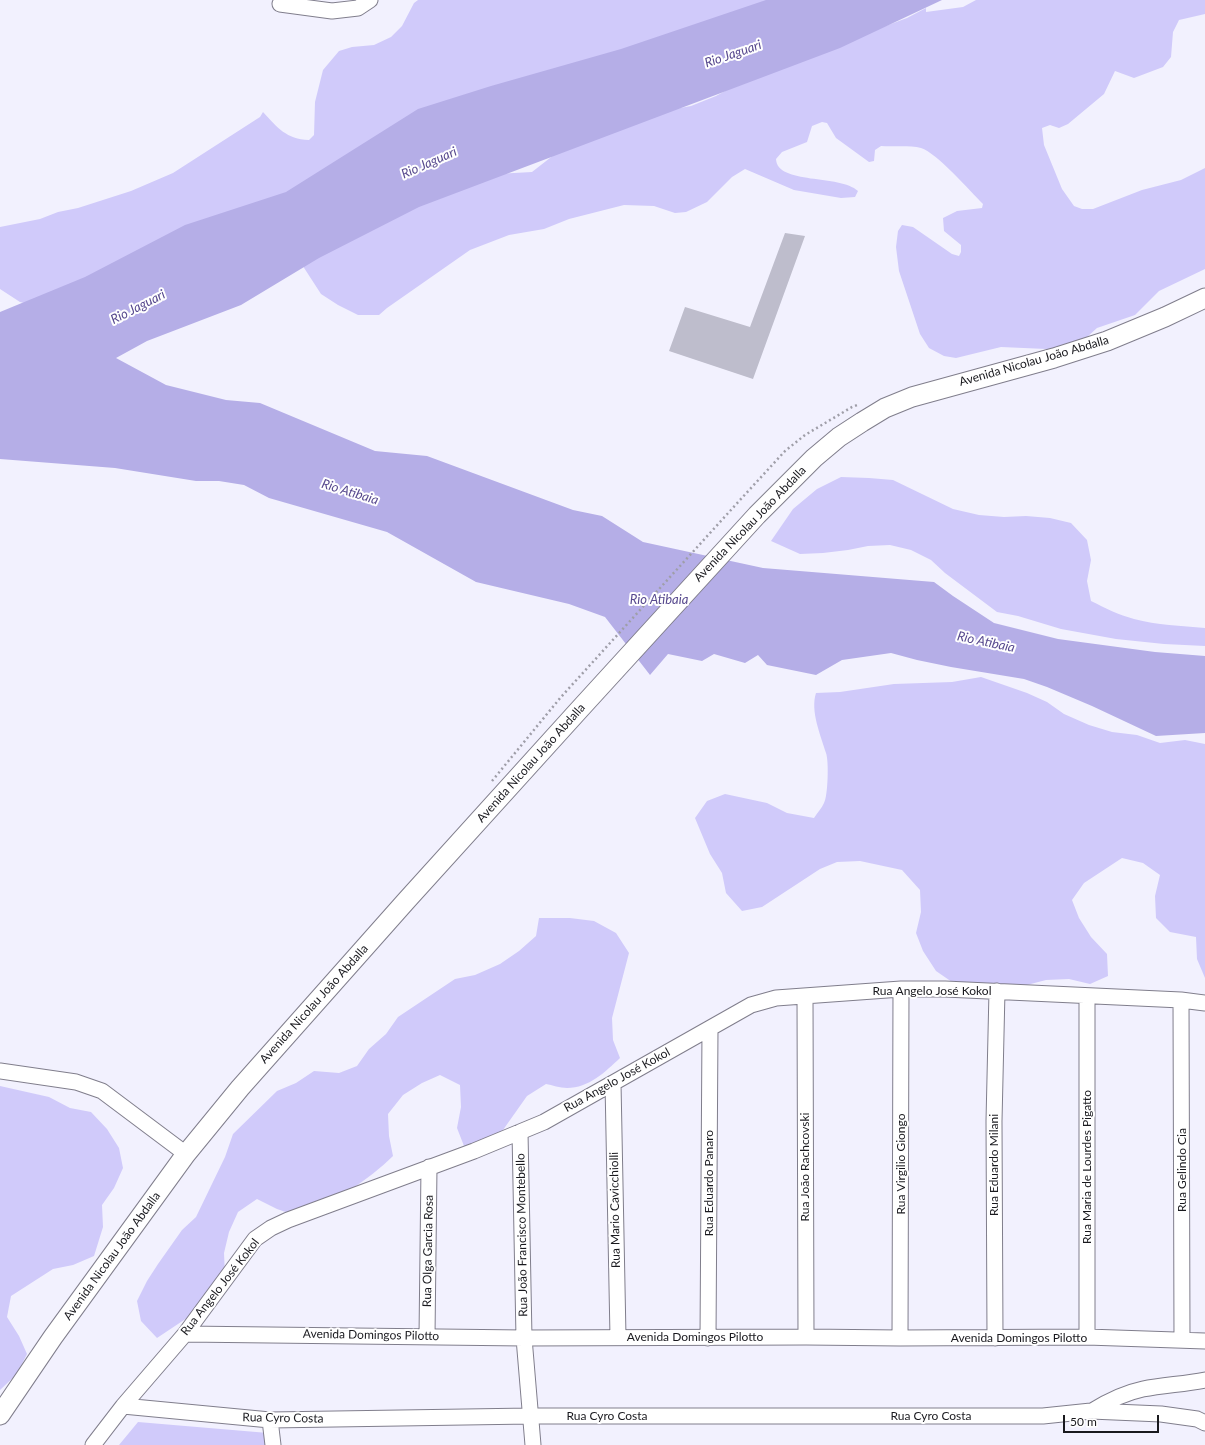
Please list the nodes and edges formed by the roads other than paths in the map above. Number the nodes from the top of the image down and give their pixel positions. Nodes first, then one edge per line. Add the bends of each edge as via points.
1 (370, 0) edge
2 (280, 4) dead end
3 (1205, 298) edge
4 (901, 989) junction
5 (998, 991) junction
6 (805, 996) junction
7 (1088, 996) junction
8 (1182, 1000) junction
9 (1205, 1003) edge
10 (710, 1029) junction
11 (0, 1071) edge
12 (613, 1083) junction
13 (520, 1132) junction
14 (186, 1154) junction
15 (429, 1167) junction
16 (185, 1334) junction
17 (427, 1336) junction
18 (618, 1337) junction
19 (806, 1337) junction
20 (1087, 1337) junction
21 (524, 1338) junction
22 (708, 1338) junction
23 (900, 1338) junction
24 (995, 1338) junction
25 (1182, 1340) junction
26 (1205, 1341) edge
27 (1205, 1380) edge
28 (123, 1406) junction
29 (1091, 1411) junction
30 (0, 1415) edge
31 (530, 1416) junction
32 (270, 1420) junction
33 (1205, 1422) edge
34 (93, 1445) edge
35 (273, 1445) edge
36 (533, 1445) edge

1 - 2 street via 358,8 332,11
3 - 14 main road, Avenida Nicolau João Abdalla via 1107,341 912,397 885,408 839,437 814,458 757,515 578,710 240,1088
4 - 5 street, Rua Angelo José Kokol
4 - 6 street, Rua Angelo José Kokol
4 - 23 street, Rua Virgilio Giongo
5 - 7 street, Rua Angelo José Kokol
5 - 24 street, Rua Eduardo Milani via 994,1121
6 - 10 street, Rua Angelo José Kokol via 776,998 751,1005
6 - 19 street, Rua João Rachcovski
7 - 8 street, Rua Angelo José Kokol
7 - 20 street, Rua Maria de Lourdes Pigatto
8 - 9 street, Rua Angelo José Kokol
8 - 25 street, Rua Gelindo Cia
10 - 12 street, Rua Angelo José Kokol
10 - 22 street, Rua Eduardo Panaro
11 - 14 street via 76,1082 102,1091
12 - 13 street, Rua Angelo José Kokol via 544,1122
12 - 18 street, Rua Mario Cavicchiolli
13 - 15 street, Rua Angelo José Kokol
13 - 21 street, Rua João Francisco Montebello
14 - 30 main road, Avenida Nicolau João Abdalla via 52,1337
15 - 16 street, Rua Angelo José Kokol via 271,1228 255,1239
15 - 17 street, Rua Olga Garcia Rosa
16 - 17 street, Avenida Domingos Pilotto
16 - 28 street, Rua Angelo José Kokol
17 - 21 street, Avenida Domingos Pilotto
18 - 21 street, Avenida Domingos Pilotto
18 - 22 street, Avenida Domingos Pilotto
19 - 22 street, Avenida Domingos Pilotto
19 - 23 street, Avenida Domingos Pilotto
20 - 24 street, Avenida Domingos Pilotto
20 - 25 street, Avenida Domingos Pilotto
21 - 31 street, Rua João Francisco Montebello
23 - 24 street, Avenida Domingos Pilotto
25 - 26 street, Avenida Domingos Pilotto
27 - 29 street via 1124,1394
28 - 32 street, Rua Cyro Costa
28 - 34 street, Rua Angelo José Kokol
29 - 31 street, Rua Cyro Costa via 1043,1416
29 - 33 street via 1160,1414
31 - 32 street, Rua Cyro Costa
31 - 36 street, Rua João Francisco Montebello
32 - 35 street

